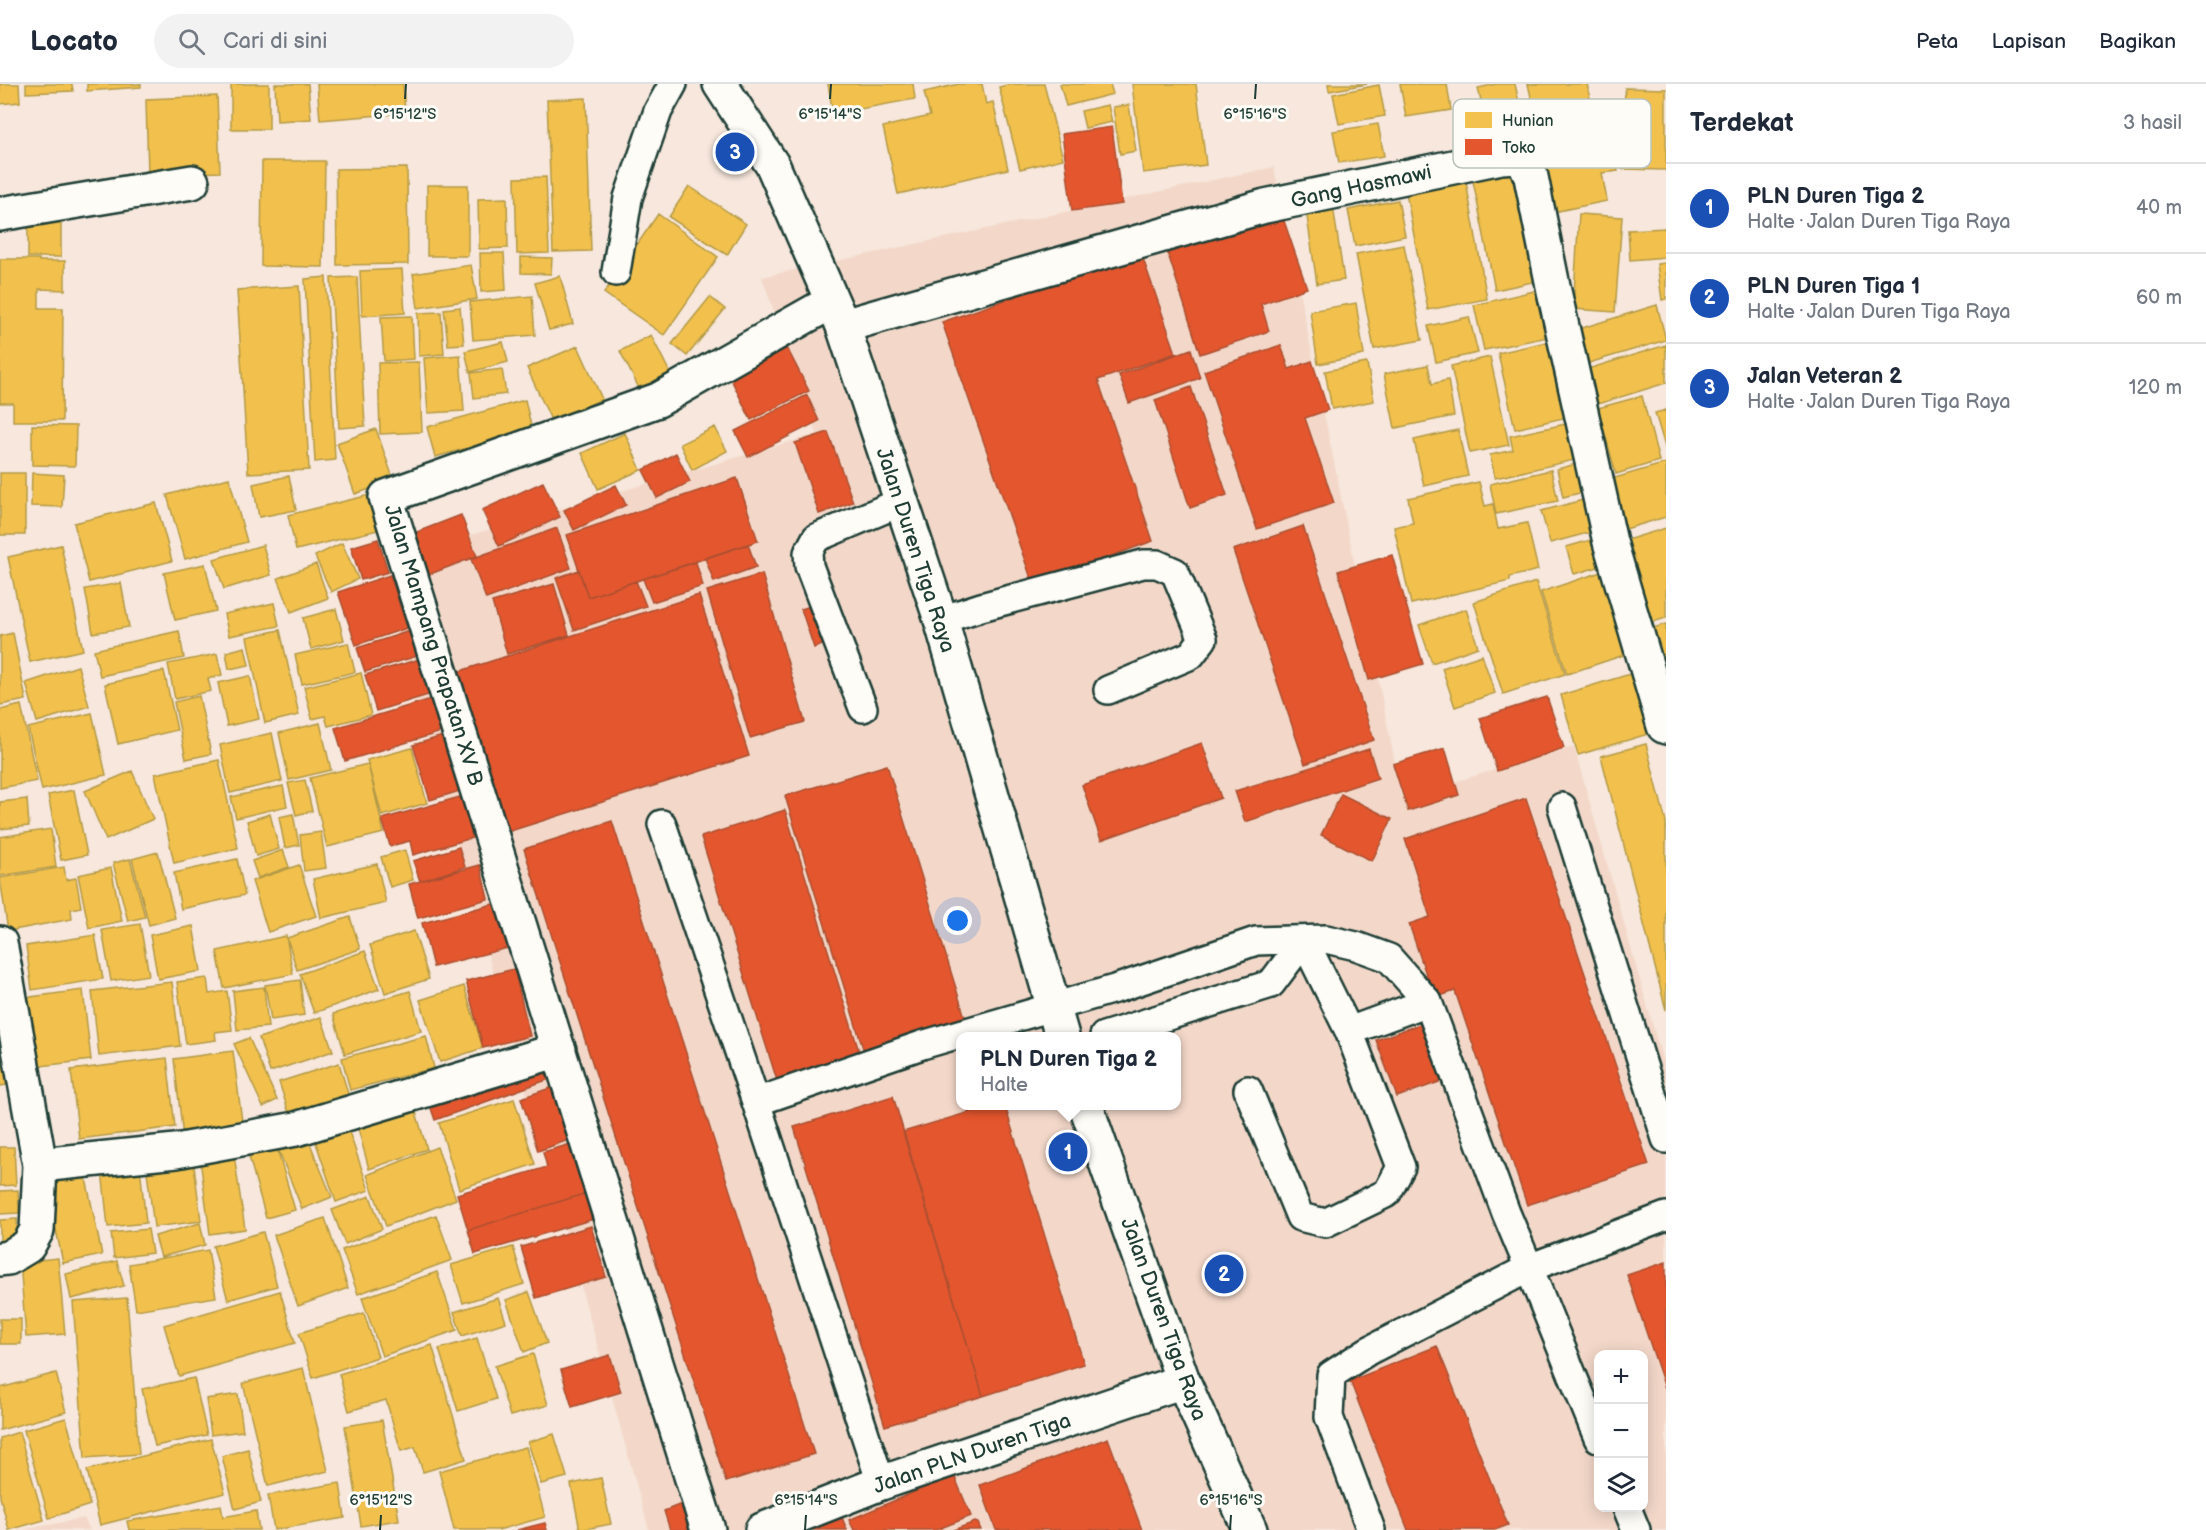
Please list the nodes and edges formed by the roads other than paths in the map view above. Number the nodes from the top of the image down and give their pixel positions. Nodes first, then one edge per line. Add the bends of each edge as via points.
1 (673, 84) edge
2 (720, 84) edge
3 (1453, 167) edge
4 (1528, 168) edge
5 (192, 182) dead end
6 (0, 214) edge
7 (616, 272) dead end
8 (837, 314) junction
9 (901, 502) junction
10 (941, 620) junction
11 (1108, 690) dead end
12 (863, 708) dead end
13 (1666, 727) edge
14 (1562, 807) dead end
15 (662, 824) dead end
16 (1304, 940) junction
17 (0, 943) edge
18 (1428, 1002) junction
19 (1057, 1022) edge
20 (1349, 1031) junction
21 (1001, 1032) edge
22 (1117, 1032) edge
23 (956, 1040) edge
24 (559, 1050) junction
25 (1248, 1090) dead end
26 (756, 1102) junction
27 (1087, 1110) edge
28 (1666, 1139) edge
29 (40, 1165) junction
30 (1666, 1216) edge
31 (0, 1259) edge
32 (1529, 1268) junction
33 (1183, 1382) junction
34 (1594, 1426) edge
35 (881, 1483) junction
36 (1629, 1512) edge
37 (708, 1530) edge
38 (762, 1530) edge
39 (1250, 1530) edge
40 (1371, 1530) edge
41 (1636, 1530) edge

1 - 7 lane via 655,119 628,198
2 - 8 street, Jalan Duren Tiga Raya via 773,166
3 - 8 street, Gang Hasmawi via 1265,206
4 - 13 street, Gang Hasmawi via 1610,542
5 - 6 street
8 - 9 street, Jalan Duren Tiga Raya
8 - 24 street, Jalan Mampang Prapatan XV B via 658,400 386,497
9 - 10 street, Jalan Duren Tiga Raya
9 - 12 lane via 816,538 808,553 809,566
10 - 11 lane via 1131,567 1157,564 1175,572 1203,639 1191,655
10 - 19 street, Jalan Duren Tiga Raya
14 - 28 lane
15 - 26 lane
16 - 18 lane via 1326,939 1389,958
16 - 19 lane via 1256,941 1118,988
16 - 20 lane
16 - 22 lane via 1271,984
17 - 29 street
18 - 20 lane
18 - 32 lane
19 - 21 lane
20 - 25 lane via 1401,1167 1387,1193 1325,1223 1300,1217
23 - 26 lane via 922,1046
24 - 29 street via 296,1129 177,1151
24 - 37 street
26 - 35 lane
27 - 33 street, Jalan Duren Tiga Raya
29 - 31 street via 37,1230 28,1246
30 - 32 lane
32 - 34 lane
32 - 40 lane via 1368,1351 1330,1375 1329,1417
33 - 35 street, Jalan PLN Duren Tiga
33 - 39 street, Jalan Duren Tiga Raya
35 - 38 street, Jalan PLN Duren Tiga
36 - 41 lane

